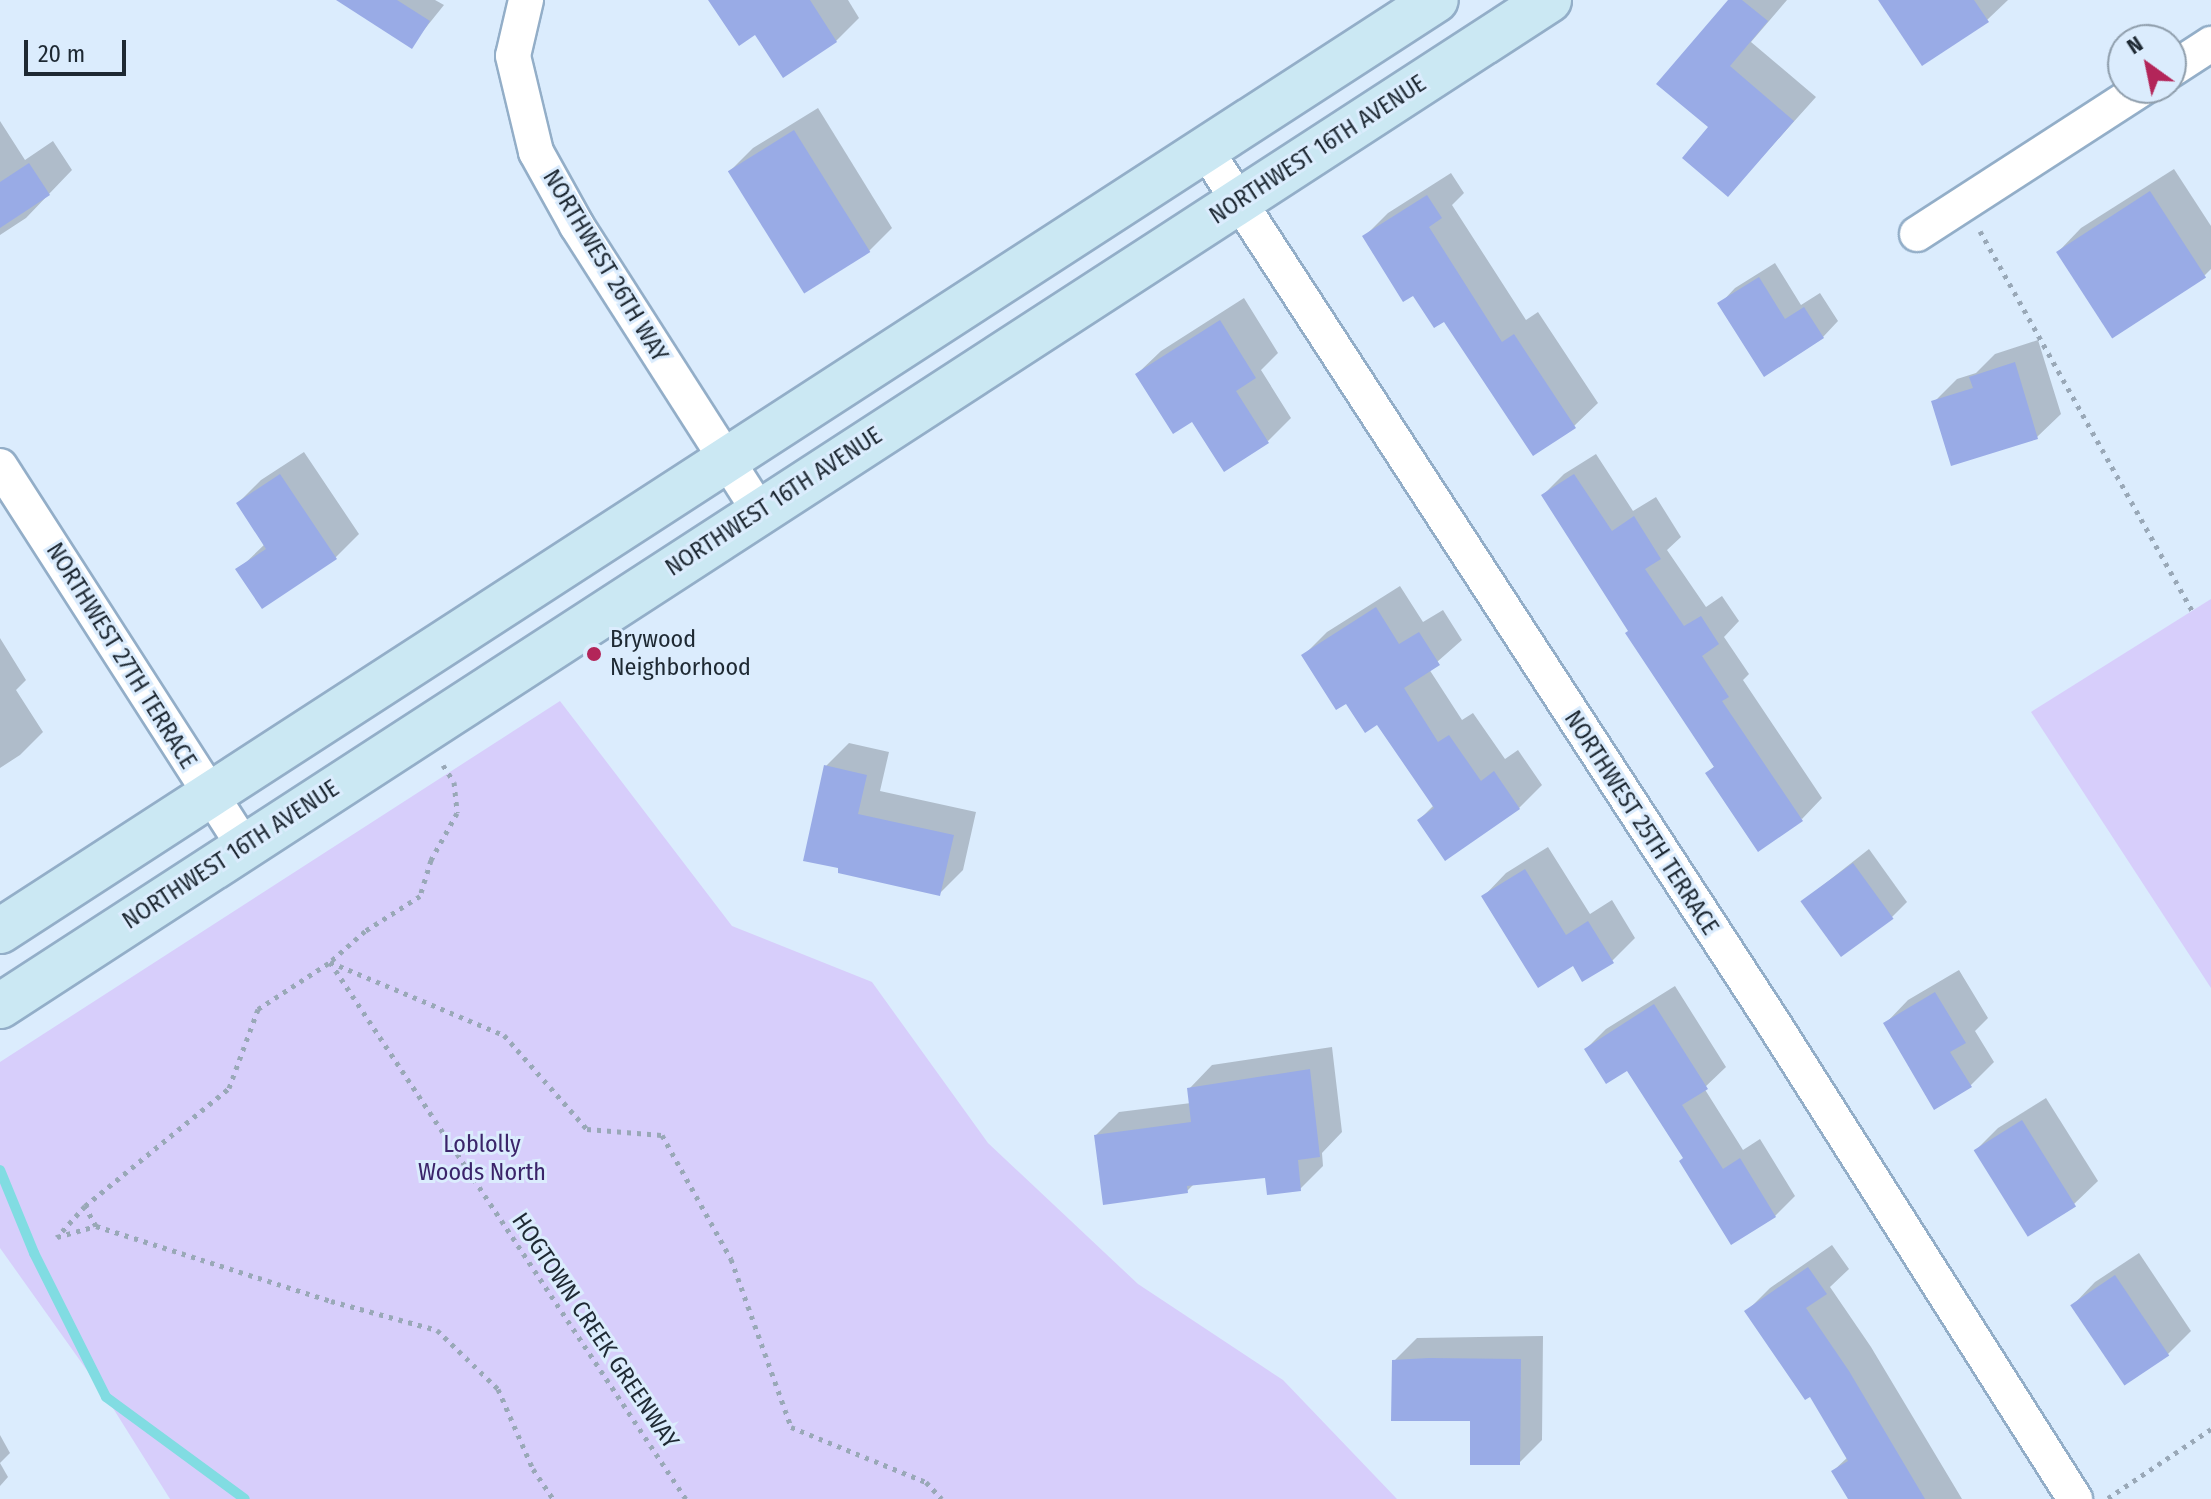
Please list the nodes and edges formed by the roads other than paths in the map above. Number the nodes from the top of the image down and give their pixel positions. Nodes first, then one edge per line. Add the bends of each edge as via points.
1 (526, 0) edge
2 (1436, 0) edge
3 (1549, 0) edge
4 (2211, 44) edge
5 (2187, 60) edge
6 (2118, 104) edge
7 (1205, 149) junction
8 (1239, 201) junction
9 (1917, 234) dead end
10 (727, 461) junction
11 (0, 466) edge
12 (759, 511) junction
13 (210, 796) junction
14 (244, 846) junction
15 (0, 931) edge
16 (0, 1006) edge
17 (2075, 1499) edge

1 - 10 street, NORTHWEST 26TH WAY via 513,56 536,152 577,226
2 - 7 main road
3 - 8 main road, NORTHWEST 16TH AVENUE
4 - 5 street
6 - 9 street
7 - 8 street, NORTHWEST 25TH TERRACE
7 - 10 main road
8 - 12 main road, NORTHWEST 16TH AVENUE
8 - 17 street, NORTHWEST 25TH TERRACE via 1772,1021
10 - 12 street, NORTHWEST 26TH WAY
10 - 13 main road
11 - 13 street, NORTHWEST 27TH TERRACE
12 - 14 main road, NORTHWEST 16TH AVENUE
13 - 14 street, NORTHWEST 27TH TERRACE
13 - 15 main road
14 - 16 main road, NORTHWEST 16TH AVENUE

